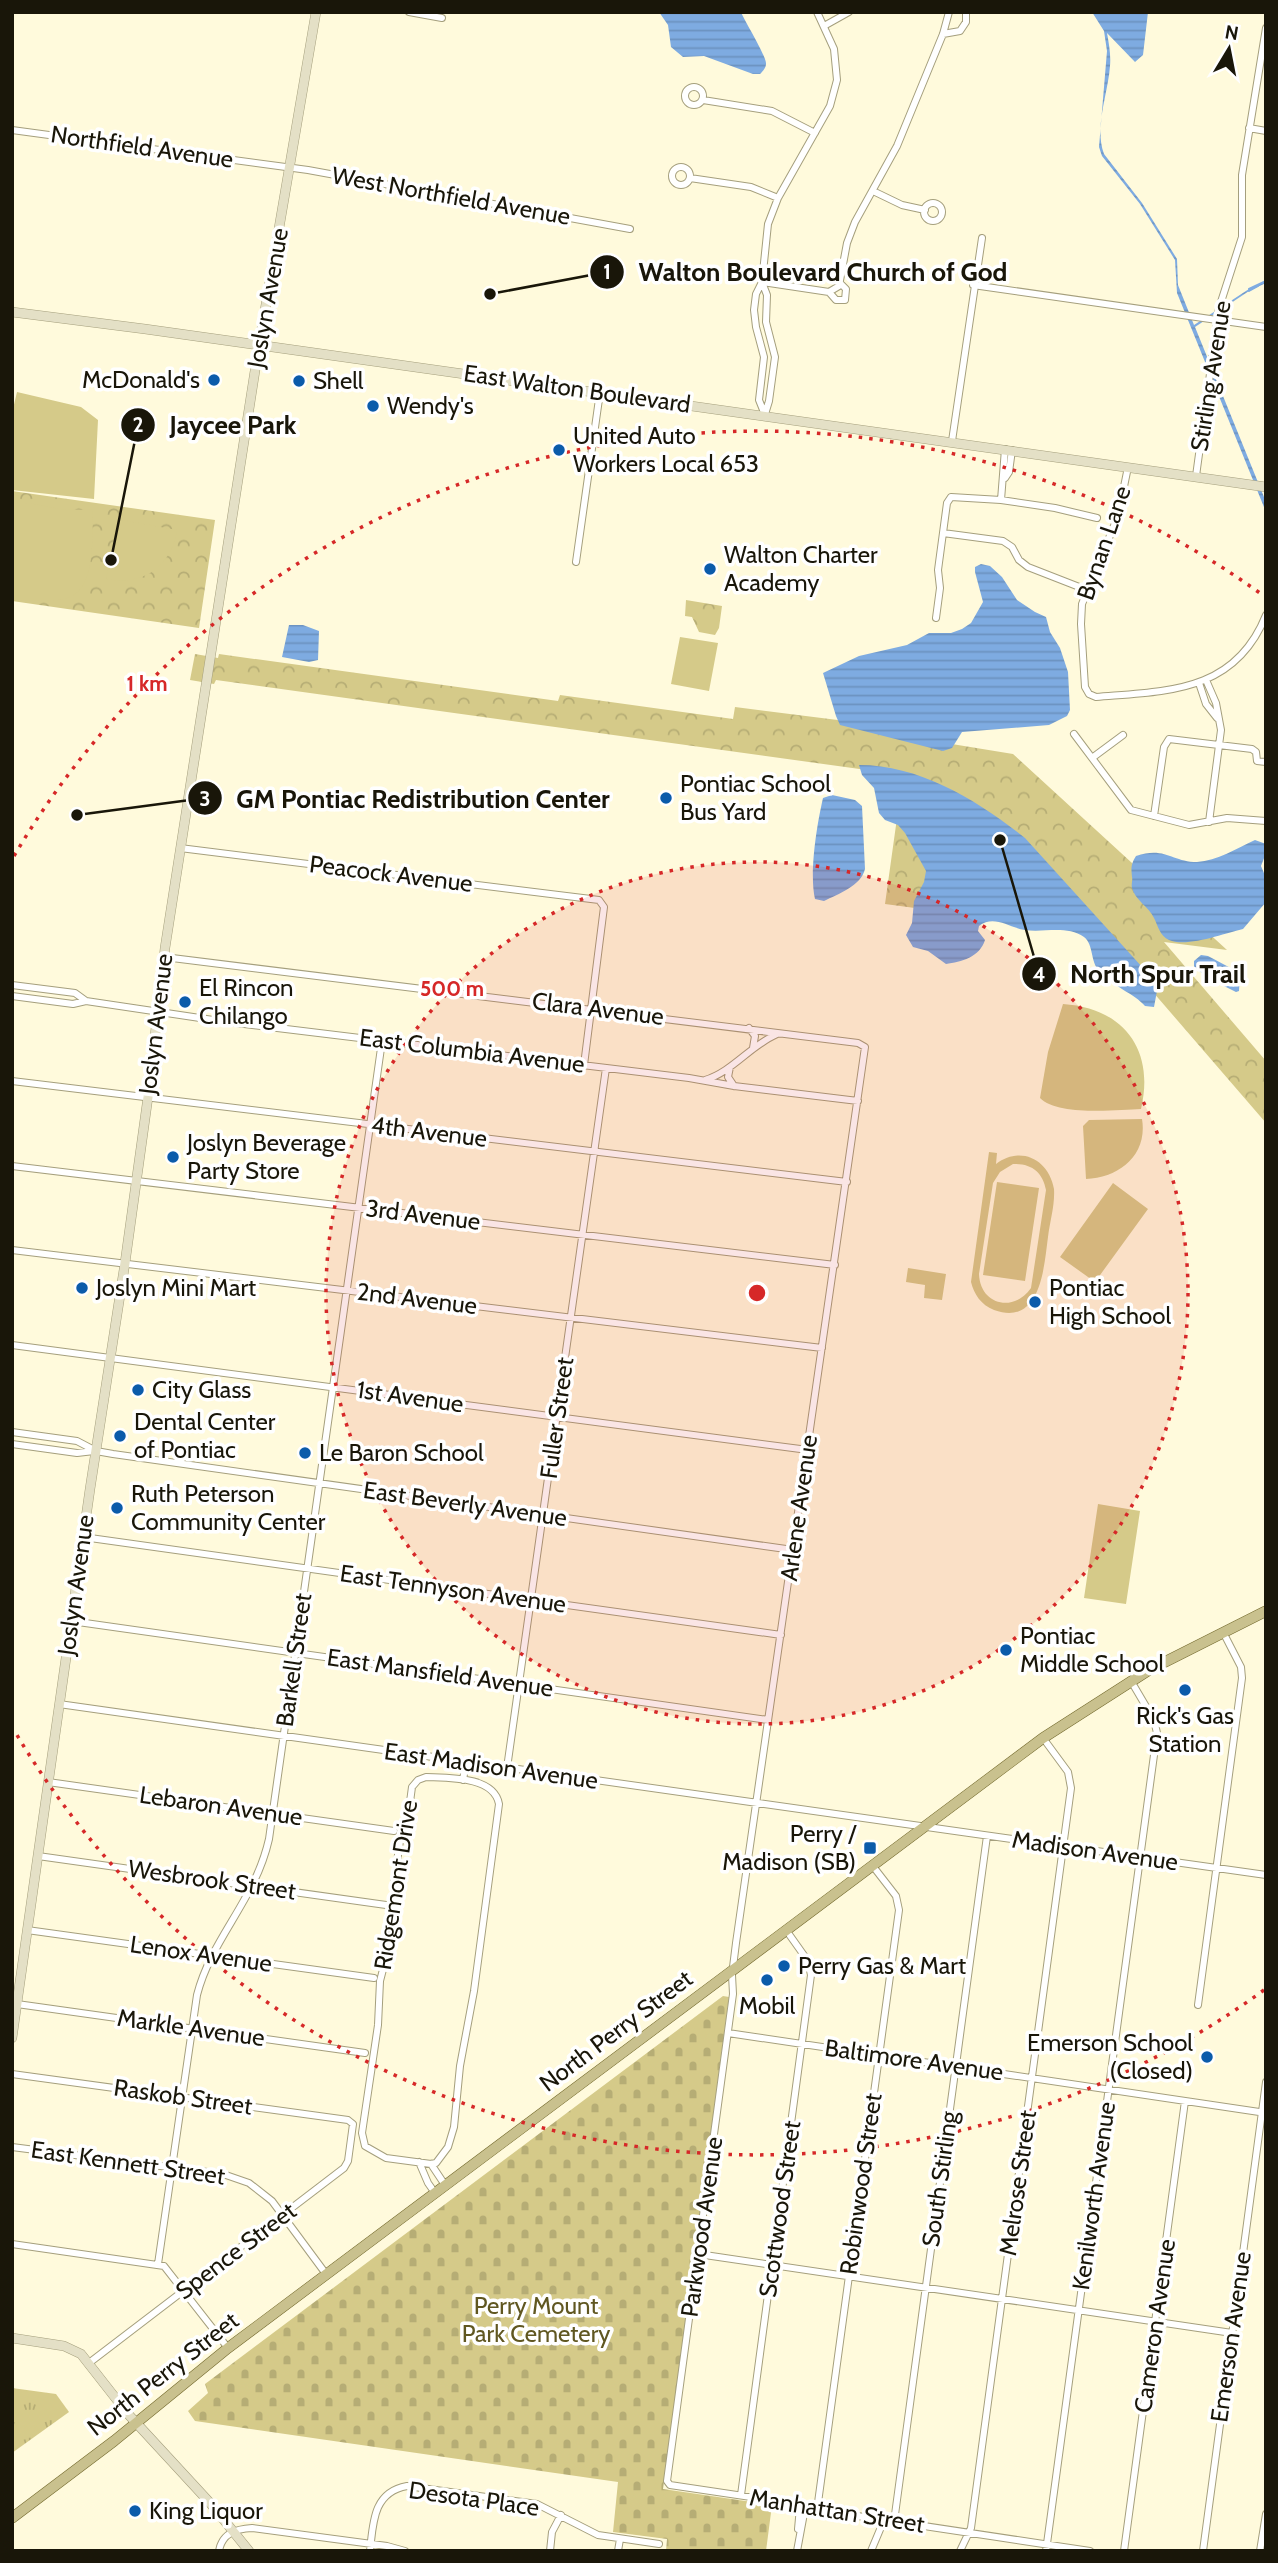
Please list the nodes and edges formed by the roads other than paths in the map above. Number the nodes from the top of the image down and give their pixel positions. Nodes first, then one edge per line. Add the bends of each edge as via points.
1 (316, 12) edge
2 (409, 12) edge
3 (817, 12) edge
4 (849, 12) edge
5 (949, 12) edge
6 (966, 12) edge
7 (442, 18) dead end
8 (824, 26) junction
9 (1266, 28) edge
10 (943, 34) junction
11 (703, 100) dead end
12 (1250, 128) junction
13 (12, 130) edge
14 (1266, 131) edge
15 (815, 133) junction
16 (271, 164) joint
17 (289, 167) junction
18 (691, 178) dead end
19 (873, 191) junction
20 (778, 198) junction
21 (925, 210) dead end
22 (630, 229) dead end
23 (982, 238) dead end
24 (762, 282) junction
25 (840, 283) junction
26 (973, 285) junction
27 (829, 292) junction
28 (12, 312) edge
29 (1217, 320) junction
30 (1266, 327) edge
31 (259, 345) junction
32 (764, 367) junction
33 (774, 369) junction
34 (600, 392) junction
35 (765, 415) junction
36 (952, 441) junction
37 (1009, 450) junction
38 (1128, 467) junction
39 (1196, 476) junction
40 (1266, 486) edge
41 (1001, 500) junction
42 (1097, 519) dead end
43 (943, 533) junction
44 (576, 562) dead end
45 (1087, 590) junction
46 (1266, 615) edge
47 (936, 618) dead end
48 (1202, 682) junction
49 (1074, 734) dead end
50 (1123, 735) dead end
51 (1220, 745) junction
52 (1092, 758) junction
53 (1266, 762) edge
54 (1154, 816) junction
55 (1266, 821) edge
56 (1209, 822) junction
57 (180, 848) junction
58 (164, 957) junction
59 (13, 990) edge
60 (86, 1001) junction
61 (591, 1008) junction
62 (158, 1011) junction
63 (749, 1028) junction
64 (779, 1033) junction
65 (382, 1041) junction
66 (864, 1046) joint
67 (753, 1048) junction
68 (584, 1065) junction
69 (730, 1067) junction
70 (606, 1068) junction
71 (704, 1080) junction
72 (12, 1081) edge
73 (734, 1086) junction
74 (148, 1097) junction
75 (858, 1101) junction
76 (370, 1125) junction
77 (594, 1152) junction
78 (12, 1166) edge
79 (137, 1180) junction
80 (846, 1182) junction
81 (358, 1207) junction
82 (583, 1234) junction
83 (12, 1250) edge
84 (125, 1263) junction
85 (835, 1265) junction
86 (347, 1290) junction
87 (571, 1317) junction
88 (12, 1345) edge
89 (822, 1348) junction
90 (112, 1357) junction
91 (333, 1386) junction
92 (557, 1416) junction
93 (12, 1432) edge
94 (12, 1444) edge
95 (808, 1450) junction
96 (96, 1451) junction
97 (319, 1483) junction
98 (543, 1515) junction
99 (83, 1537) junction
100 (793, 1550) junction
101 (307, 1568) junction
102 (531, 1600) junction
103 (1266, 1611) edge
104 (71, 1621) junction
105 (1223, 1632) junction
106 (781, 1635) junction
107 (295, 1653) junction
108 (1131, 1681) junction
109 (519, 1684) junction
110 (59, 1704) junction
111 (768, 1720) junction
112 (283, 1736) junction
113 (1043, 1738) junction
114 (466, 1762) junction
115 (507, 1768) junction
116 (463, 1780) junction
117 (48, 1782) junction
118 (756, 1803) junction
119 (272, 1814) junction
120 (923, 1827) junction
121 (394, 1831) dead end
122 (986, 1836) junction
123 (1063, 1847) junction
124 (38, 1856) junction
125 (1140, 1857) junction
126 (872, 1865) junction
127 (1217, 1868) junction
128 (1266, 1875) edge
129 (253, 1886) junction
130 (386, 1905) dead end
131 (27, 1930) junction
132 (786, 1930) junction
133 (212, 1956) junction
134 (733, 1970) junction
135 (374, 1978) dead end
136 (17, 2004) junction
137 (1198, 2005) dead end
138 (191, 2028) junction
139 (728, 2033) junction
140 (12, 2038) edge
141 (802, 2044) junction
142 (365, 2053) dead end
143 (879, 2055) junction
144 (955, 2066) junction
145 (12, 2074) edge
146 (1032, 2078) junction
147 (1266, 2082) edge
148 (1108, 2089) junction
149 (181, 2097) junction
150 (1185, 2101) junction
151 (1264, 2112) edge
152 (352, 2122) joint
153 (12, 2147) edge
154 (419, 2162) junction
155 (431, 2164) junction
156 (172, 2166) junction
157 (445, 2185) junction
158 (435, 2193) junction
159 (282, 2216) junction
160 (12, 2244) edge
161 (698, 2254) junction
162 (158, 2264) junction
163 (772, 2265) junction
164 (326, 2274) junction
165 (849, 2276) junction
166 (925, 2288) junction
167 (184, 2290) junction
168 (1002, 2299) junction
169 (1079, 2310) junction
170 (1155, 2322) junction
171 (1232, 2333) junction
172 (12, 2338) edge
173 (228, 2348) junction
174 (89, 2363) junction
175 (136, 2423) junction
176 (668, 2483) joint
177 (741, 2495) junction
178 (802, 2507) junction
179 (817, 2510) junction
180 (1266, 2514) edge
181 (561, 2515) junction
182 (12, 2518) edge
183 (884, 2520) junction
184 (894, 2522) junction
185 (233, 2531) junction
186 (968, 2533) junction
187 (620, 2539) junction
188 (659, 2544) dead end
189 (370, 2547) edge
190 (1046, 2548) edge
191 (1262, 2550) edge
192 (219, 2551) edge
193 (249, 2551) edge
194 (405, 2551) edge
195 (550, 2551) edge
196 (618, 2551) edge
197 (797, 2551) edge
198 (871, 2551) edge
199 (960, 2551) edge
200 (1090, 2551) edge
201 (1124, 2551) edge
202 (1203, 2551) edge

1 - 17 main road, Joslyn Avenue
2 - 7 street
3 - 8 street
4 - 8 street
5 - 10 street
6 - 10 street via 960,31
8 - 15 street via 834,48 837,80
9 - 12 street, Stirling Avenue
10 - 19 street via 897,146
11 - 15 street via 766,110
12 - 14 street
12 - 29 street, Stirling Avenue via 1241,181 1242,237
13 - 16 street, Northfield Avenue
15 - 20 street
16 - 17 street, West Northfield Avenue
17 - 22 street, West Northfield Avenue
17 - 31 main road, Joslyn Avenue
18 - 20 street via 746,186
19 - 21 street
19 - 25 street via 847,243
20 - 24 street via 767,228
23 - 26 street
24 - 27 street
24 - 32 street via 754,314
24 - 33 street
25 - 27 street
25 - 27 street via 846,289 845,300 836,300
26 - 29 street
26 - 36 street
28 - 31 main road, East Walton Boulevard
29 - 30 street
29 - 39 street, Stirling Avenue
31 - 34 main road, East Walton Boulevard
31 - 57 main road, Joslyn Avenue
32 - 33 street
32 - 35 street via 759,400
33 - 35 street
34 - 35 main road, East Walton Boulevard
34 - 44 street
35 - 36 main road, East Walton Boulevard
36 - 37 main road, East Walton Boulevard
37 - 38 main road, East Walton Boulevard
37 - 41 street via 1002,471
38 - 39 main road, East Walton Boulevard
38 - 45 street, Bynan Lane via 1118,516
39 - 40 main road, East Walton Boulevard
41 - 42 street
41 - 43 street via 952,496
43 - 45 street via 1003,541 1028,568
43 - 47 street
45 - 48 street, Bynan Lane via 1081,620 1089,694 1170,691
46 - 48 street via 1240,656
48 - 51 street via 1206,704 1219,720
49 - 52 street
50 - 52 street
51 - 53 street via 1252,749 1257,761
51 - 54 street via 1173,738 1166,742
51 - 56 street
52 - 54 street via 1129,808
54 - 56 street via 1189,825
55 - 56 street via 1230,818
57 - 58 main road, Joslyn Avenue
57 - 61 street, Peacock Avenue via 598,899 604,907
58 - 61 street, Clara Avenue
58 - 62 main road, Joslyn Avenue
59 - 60 street, East Columbia Avenue via 74,1004
59 - 60 street, East Columbia Avenue via 75,993
60 - 62 street, East Columbia Avenue
61 - 63 street, Clara Avenue
61 - 68 street
62 - 65 street, East Columbia Avenue
62 - 74 main road, Joslyn Avenue
63 - 64 street, Clara Avenue
63 - 67 street via 755,1036
64 - 66 street, Clara Avenue
64 - 67 street
65 - 68 street, East Columbia Avenue
65 - 76 street, Barkell Street
66 - 75 street, Arlene Avenue
67 - 69 street
68 - 70 street, East Columbia Avenue
69 - 71 street
69 - 73 street via 728,1077
70 - 71 street, East Columbia Avenue
70 - 77 street, Fuller Street
71 - 73 street, East Columbia Avenue
72 - 74 street, 4th Avenue
73 - 75 street, East Columbia Avenue
74 - 76 street, 4th Avenue
74 - 79 main road, Joslyn Avenue
75 - 80 street, Arlene Avenue
76 - 77 street, 4th Avenue
76 - 81 street, Barkell Street
77 - 80 street, 4th Avenue
77 - 82 street, Fuller Street
78 - 79 street, 3rd Avenue
79 - 81 street, 3rd Avenue
79 - 84 main road, Joslyn Avenue
80 - 85 street, Arlene Avenue
81 - 82 street, 3rd Avenue
81 - 86 street, Barkell Street
82 - 85 street, 3rd Avenue
82 - 87 street, Fuller Street
83 - 84 street, 2nd Avenue
84 - 86 street, 2nd Avenue
84 - 90 main road, Joslyn Avenue
85 - 89 street, Arlene Avenue
86 - 87 street, 2nd Avenue
86 - 91 street, Barkell Street
87 - 89 street, 2nd Avenue
87 - 92 street, Fuller Street
88 - 90 street, 1st Avenue
89 - 95 street, Arlene Avenue
90 - 91 street, 1st Avenue
90 - 96 main road, Joslyn Avenue
91 - 92 street, 1st Avenue
91 - 97 street, Barkell Street
92 - 95 street, 1st Avenue
92 - 98 street, Fuller Street
93 - 96 street via 77,1441
94 - 96 street via 77,1453
95 - 100 street, Arlene Avenue
96 - 97 street, East Beverly Avenue
96 - 99 main road, Joslyn Avenue
97 - 98 street, East Beverly Avenue
97 - 101 street, Barkell Street
98 - 100 street, East Beverly Avenue
98 - 102 street, Fuller Street
99 - 101 street, East Tennyson Avenue
99 - 104 main road, Joslyn Avenue
100 - 106 street, Arlene Avenue
101 - 102 street, East Tennyson Avenue
101 - 107 street, Barkell Street
102 - 106 street, East Tennyson Avenue
102 - 109 street, Fuller Street
103 - 105 main road, North Perry Street
104 - 107 street, East Mansfield Avenue
104 - 110 main road, Joslyn Avenue
105 - 108 main road, North Perry Street
105 - 127 street via 1242,1678
106 - 111 street, Arlene Avenue
107 - 109 street, East Mansfield Avenue
107 - 112 street, Barkell Street
108 - 113 main road, North Perry Street
108 - 125 street, Kenilworth Avenue via 1157,1731
109 - 111 street, East Mansfield Avenue
109 - 115 street, Fuller Street
110 - 112 street, East Madison Avenue
110 - 117 main road, Joslyn Avenue
111 - 118 street, Arlene Avenue
112 - 114 street, East Madison Avenue
112 - 119 street, Barkell Street
113 - 120 main road, North Perry Street
113 - 123 street, Melrose Street via 1071,1780
114 - 115 street, East Madison Avenue
114 - 116 street
115 - 118 street, East Madison Avenue
116 - 154 street, Ridgemont Drive via 423,1777 411,1790 407,1824 401,1834 394,1883 396,1910 380,1980 377,2038 362,2127 363,2144 373,2152
116 - 155 street, Ridgemont Drive via 489,1787 499,1804 454,2127 448,2147
117 - 119 street, Lebaron Avenue
117 - 124 main road, Joslyn Avenue
118 - 120 street, East Madison Avenue
118 - 134 street, Arlene Avenue
119 - 121 street, Lebaron Avenue
119 - 129 street, Barkell Street
120 - 122 street, Madison Avenue
120 - 126 main road, North Perry Street
122 - 123 street, Madison Avenue
122 - 144 street, South Stirling
123 - 125 street, Madison Avenue
123 - 146 street, Melrose Street
124 - 129 street, Wesbrook Street
124 - 131 main road, Joslyn Avenue
125 - 127 street, Madison Avenue
125 - 148 street, Kenilworth Avenue
126 - 132 main road, North Perry Street
126 - 143 street, Robinwood Street via 899,1907
127 - 128 street, Madison Avenue
127 - 137 street
129 - 130 street, Wesbrook Street
129 - 133 street, Barkell Street
131 - 133 street, Lenox Avenue
131 - 136 main road, Joslyn Avenue
132 - 134 main road, North Perry Street
132 - 141 street, Scottwood Street via 811,1969
133 - 135 street, Lenox Avenue
133 - 138 street, Barkell Street via 198,1990
134 - 139 street, Parkwood Avenue
134 - 157 main road, North Perry Street
136 - 138 street, Markle Avenue
136 - 140 main road, Joslyn Avenue
138 - 142 street, Markle Avenue
138 - 149 street, Barkell Street
139 - 141 street, Baltimore Avenue
139 - 161 street, Parkwood Avenue
141 - 143 street, Baltimore Avenue
141 - 163 street, Scottwood Street
143 - 144 street, Baltimore Avenue
143 - 165 street, Robinwood Street
144 - 146 street, Baltimore Avenue
144 - 166 street, South Stirling
145 - 149 street, Raskob Street
146 - 148 street, Baltimore Avenue
146 - 168 street, Melrose Street
147 - 151 street, Emerson Avenue
148 - 150 street, Baltimore Avenue
148 - 169 street, Kenilworth Avenue
149 - 152 street, Raskob Street
149 - 156 street, Barkell Street
150 - 151 street, Baltimore Avenue
150 - 170 street, Cameron Avenue
151 - 171 street, Emerson Avenue
152 - 159 street, Spence Street via 346,2166
153 - 156 street, East Kennett Street
154 - 155 street, Ridgemont Drive
154 - 158 street
155 - 157 street
156 - 159 street, East Kennett Street via 242,2180 267,2196
156 - 162 street, Barkell Street
157 - 158 main road, North Perry Street
158 - 164 main road, North Perry Street
159 - 164 street, East Kennett Street
159 - 167 street, Spence Street
160 - 162 street
161 - 163 street
161 - 176 street, Parkwood Avenue
162 - 167 street
163 - 165 street
163 - 177 street, Scottwood Street
164 - 173 main road, North Perry Street
165 - 166 street
165 - 179 street, Robinwood Street
166 - 168 street
166 - 184 street, South Stirling
167 - 173 street
167 - 174 street, Spence Street
168 - 169 street
168 - 186 street, Melrose Street
169 - 170 street
169 - 190 street, Kenilworth Avenue
170 - 171 street
170 - 201 street, Cameron Avenue
171 - 202 street, Emerson Avenue
172 - 174 main road via 69,2347
173 - 175 main road, North Perry Street
174 - 175 main road
175 - 182 main road, North Perry Street
175 - 185 main road
176 - 177 street, Manhattan Street
177 - 178 street, Manhattan Street
178 - 179 street, Manhattan Street
178 - 197 street
179 - 183 street, Manhattan Street
180 - 191 street
181 - 187 street, Desota Place via 598,2535
181 - 189 street, Desota Place via 532,2503 404,2486 379,2503
181 - 195 street via 552,2532
183 - 184 street, Manhattan Street
183 - 198 street
184 - 186 street, Manhattan Street
185 - 189 street via 252,2528
185 - 192 street
185 - 193 main road
186 - 190 street, Manhattan Street
186 - 199 street, Melrose Street
187 - 188 street, Desota Place
187 - 196 street
189 - 194 street
190 - 200 street, Manhattan Street

